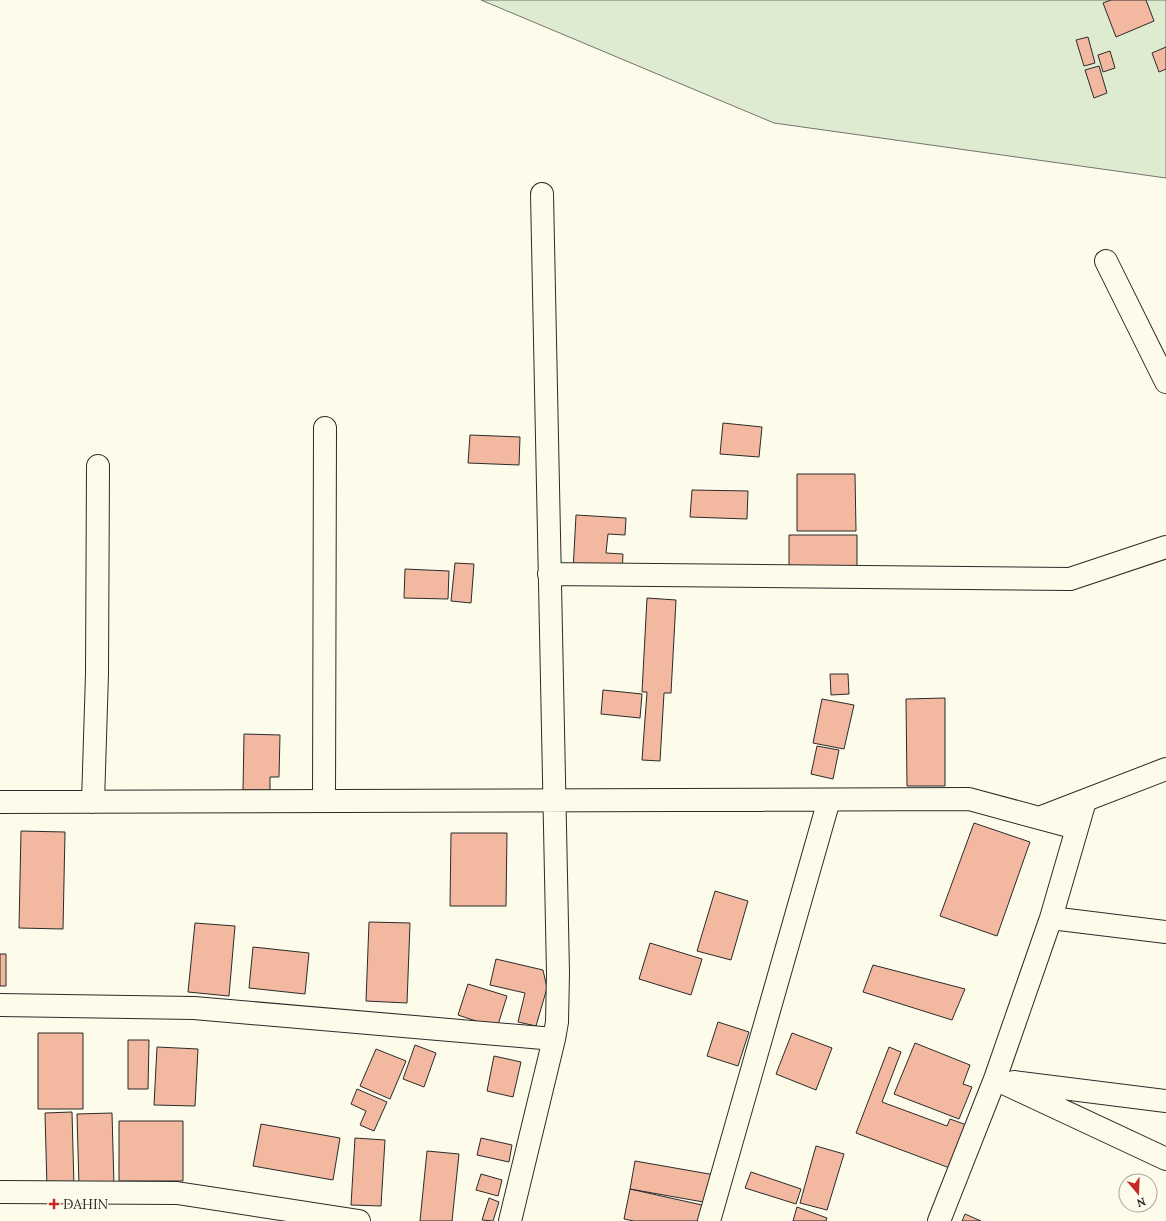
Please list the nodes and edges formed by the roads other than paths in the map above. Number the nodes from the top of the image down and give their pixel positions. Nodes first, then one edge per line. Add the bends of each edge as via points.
1 (542, 194) dead end
2 (1106, 261) dead end
3 (1166, 382) edge
4 (325, 428) dead end
5 (98, 466) dead end
6 (1166, 547) edge
7 (549, 574) junction
8 (1166, 769) edge
9 (829, 800) junction
10 (554, 801) junction
11 (0, 802) edge
12 (93, 802) junction
13 (324, 802) junction
14 (1084, 802) junction
15 (1039, 818) junction
16 (1076, 828) junction
17 (1051, 918) junction
18 (1166, 932) edge
19 (0, 1005) edge
20 (554, 1039) junction
21 (995, 1079) junction
22 (1166, 1100) edge
23 (1166, 1159) edge
24 (0, 1192) edge
25 (319, 1218) edge
26 (359, 1221) edge
27 (510, 1221) edge
28 (709, 1221) edge
29 (939, 1221) edge

1 - 7 street
2 - 3 street
4 - 13 street
5 - 12 street via 97,674
6 - 7 street via 1070,579
7 - 10 street
8 - 14 street
9 - 10 street
9 - 15 street via 969,799
9 - 28 street
10 - 13 street
10 - 20 street via 558,973
11 - 12 street
12 - 13 street
14 - 15 street
14 - 16 street
15 - 16 street
16 - 17 street
17 - 18 street
17 - 21 street
19 - 20 street via 194,1008
20 - 27 street
21 - 22 street
21 - 23 street
21 - 29 street
24 - 25 street via 177,1193
25 - 26 street

